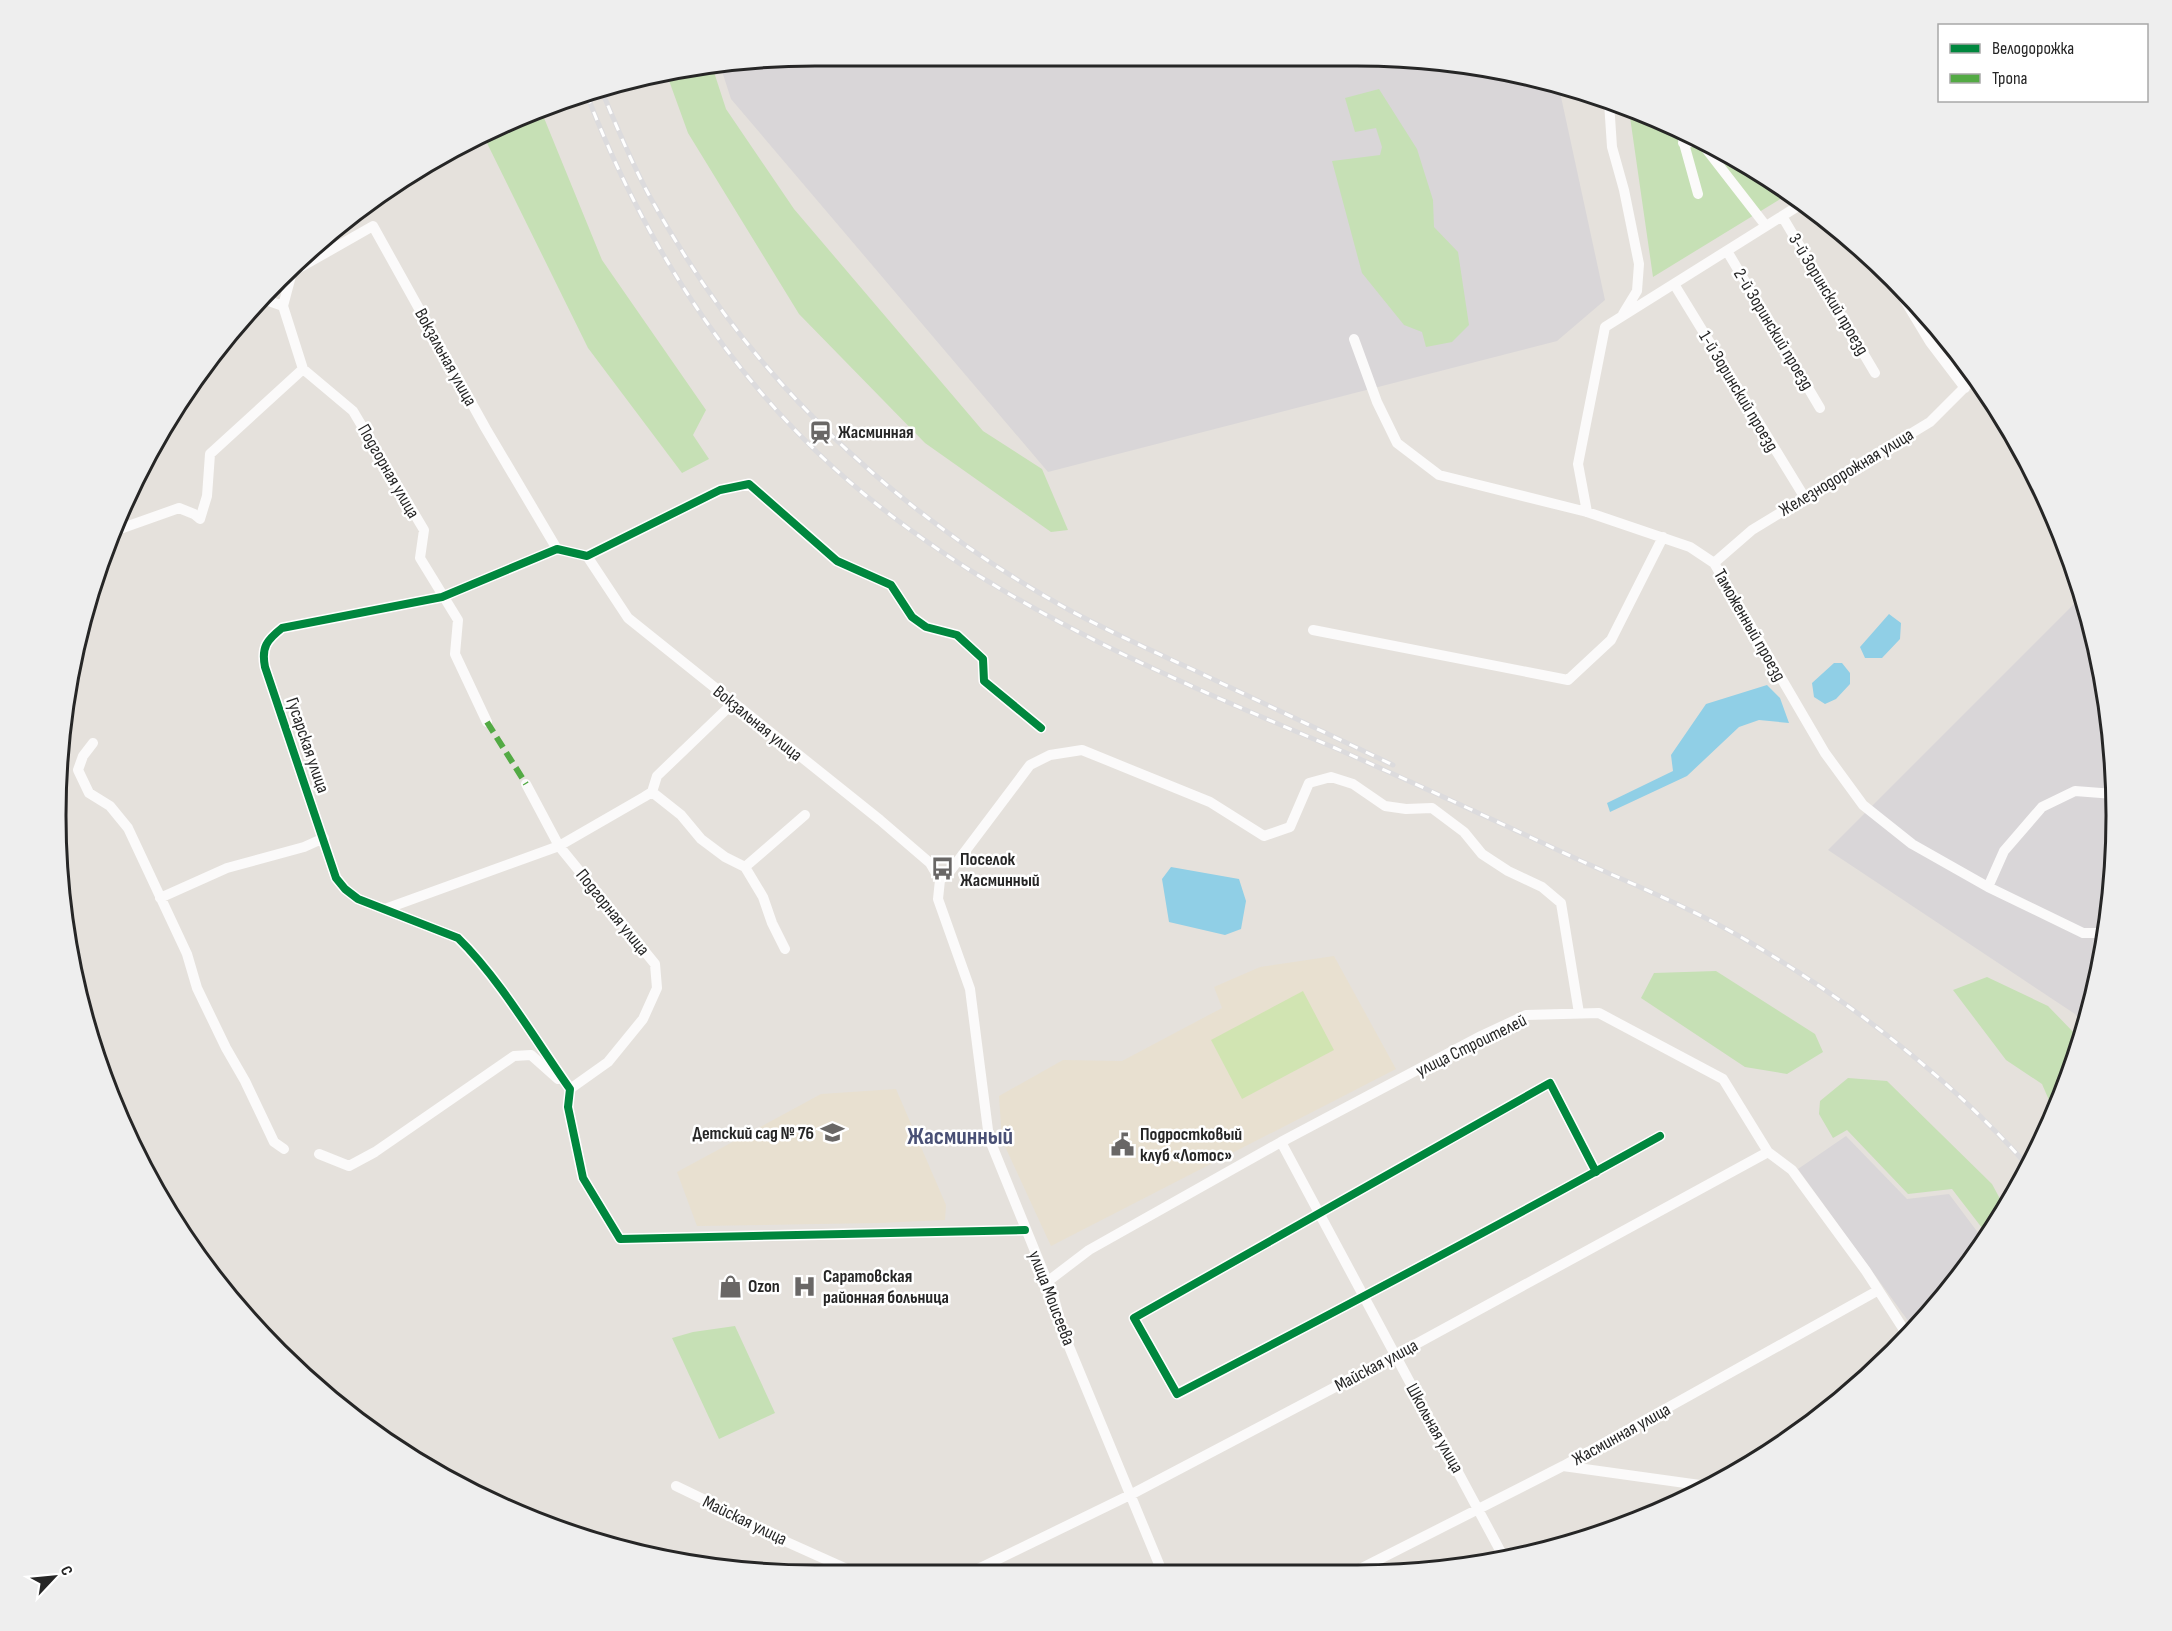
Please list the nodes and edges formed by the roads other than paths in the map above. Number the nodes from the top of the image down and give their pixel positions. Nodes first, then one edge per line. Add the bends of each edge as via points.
1 (1610, 111) edge
2 (1683, 142) edge
3 (1711, 155) edge
4 (1698, 194) dead end
5 (1795, 208) edge
6 (1782, 216) junction
7 (1766, 226) junction
8 (1727, 250) junction
9 (312, 261) edge
10 (289, 283) edge
11 (1674, 284) junction
12 (271, 302) edge
13 (283, 306) junction
14 (1913, 314) edge
15 (1621, 318) junction
16 (1354, 339) dead end
17 (303, 369) junction
18 (1875, 373) dead end
19 (1969, 384) edge
20 (1965, 388) junction
21 (1820, 408) dead end
22 (1805, 498) junction
23 (1587, 512) junction
24 (124, 528) edge
25 (1663, 537) junction
26 (556, 549) junction
27 (587, 556) junction
28 (1714, 563) junction
29 (442, 597) junction
30 (1313, 630) dead end
31 (733, 704) junction
32 (487, 722) dead end
33 (1041, 728) dead end
34 (93, 743) dead end
35 (526, 784) dead end
36 (652, 792) junction
37 (2105, 793) edge
38 (805, 815) dead end
39 (324, 838) junction
40 (559, 846) junction
41 (745, 867) junction
42 (940, 880) junction
43 (1988, 887) junction
44 (160, 898) junction
45 (385, 909) junction
46 (2097, 933) edge
47 (785, 949) dead end
48 (1579, 1013) junction
49 (570, 1089) junction
50 (1660, 1137) dead end
51 (1281, 1142) junction
52 (284, 1149) dead end
53 (1767, 1152) junction
54 (319, 1154) dead end
55 (1596, 1172) junction
56 (1319, 1213) junction
57 (1025, 1230) junction
58 (1047, 1282) junction
59 (1877, 1291) junction
60 (1364, 1296) junction
61 (1903, 1328) edge
62 (1396, 1355) junction
63 (1563, 1466) junction
64 (1695, 1484) edge
65 (676, 1486) dead end
66 (1132, 1494) junction
67 (1479, 1509) junction
68 (1501, 1551) edge
69 (1369, 1564) edge
70 (838, 1565) edge
71 (986, 1565) edge
72 (1159, 1565) edge

1 - 15 street via 1612,147 1639,264 1637,291
2 - 4 street
3 - 7 street
5 - 6 street
6 - 7 street
6 - 18 street, 3-й Зоринский проезд
7 - 8 street
8 - 11 street
8 - 21 street, 2-й Зоринский проезд
9 - 26 street, Вокзальная улица via 374,226
10 - 13 street, Вокзальная улица
11 - 15 street
11 - 22 street, 1-й Зоринский проезд
12 - 13 street
13 - 17 street
14 - 20 street
15 - 23 street via 1605,327 1578,464
16 - 23 street, Таможенный проезд via 1397,443 1439,475
17 - 24 street via 210,454 207,496 200,519 179,508
17 - 29 street, Подгорная улица via 353,411 424,530 420,558
19 - 20 street, Железнодорожная улица
20 - 22 street, Железнодорожная улица via 1930,422
22 - 28 street, Железнодорожная улица via 1752,530
23 - 25 street, Таможенный проезд
25 - 28 street, Таможенный проезд
25 - 30 street via 1611,640 1568,680
26 - 27 street
26 - 29 street
27 - 31 street, Вокзальная улица via 628,618
27 - 33 street via 720,490 749,484 837,561 891,585 912,617 926,627 957,635 983,659 984,681
28 - 43 street, Таможенный проезд via 1825,753 1863,805 1911,844
29 - 32 street, Подгорная улица via 458,620 455,654
29 - 39 street, Гусарская улица via 282,628 267,640 262,655 265,667
31 - 36 street via 657,776
31 - 42 street, Вокзальная улица via 880,820 930,863
34 - 44 street via 78,770 89,793 110,806 128,828
35 - 40 street, Подгорная улица
36 - 40 street
36 - 41 street via 681,815 701,839
37 - 43 street via 2075,791 2042,807 2004,851
38 - 41 street
39 - 44 street via 227,868
39 - 45 street, Гусарская улица via 336,878 345,889 358,899
40 - 45 street
40 - 49 street, Подгорная улица via 655,964 657,988 643,1019 608,1062
41 - 47 street via 763,897
42 - 48 street via 1030,765 1050,755 1082,750 1210,802 1264,836 1290,827 1309,783 1331,777 1353,784 1385,806 1432,807 1464,832 1482,854 1542,887 1561,903
42 - 57 street, улица Моисеева via 938,899 970,989 989,1138
43 - 46 street, Таможенный проезд via 2083,933
44 - 52 street via 226,1048 274,1142
45 - 49 street via 458,938 499,988
48 - 51 street, улица Строителей via 1526,1015
48 - 53 street, улица Строителей via 1599,1013 1723,1079
49 - 54 street via 531,1055 513,1056 349,1166
49 - 57 street via 568,1107 583,1178 620,1239
50 - 55 street
51 - 56 street, Школьная улица
51 - 58 street, улица Строителей via 1089,1250
53 - 59 street, улица Строителей via 1791,1170
53 - 62 street, Майская улица
55 - 56 street via 1550,1083
55 - 60 street
56 - 60 street, Школьная улица
56 - 60 street via 1134,1318 1177,1394
57 - 58 street, улица Моисеева
58 - 66 street, улица Моисеева via 1063,1332
59 - 61 street, улица Строителей
59 - 63 street, Жасминная улица
60 - 62 street, Школьная улица
62 - 66 street, Майская улица
62 - 67 street, Школьная улица
63 - 64 street
63 - 67 street, Жасминная улица
65 - 70 street, Майская улица via 740,1521
66 - 71 street, Майская улица
66 - 72 street, улица Моисеева
67 - 68 street, Школьная улица
67 - 69 street, Жасминная улица

